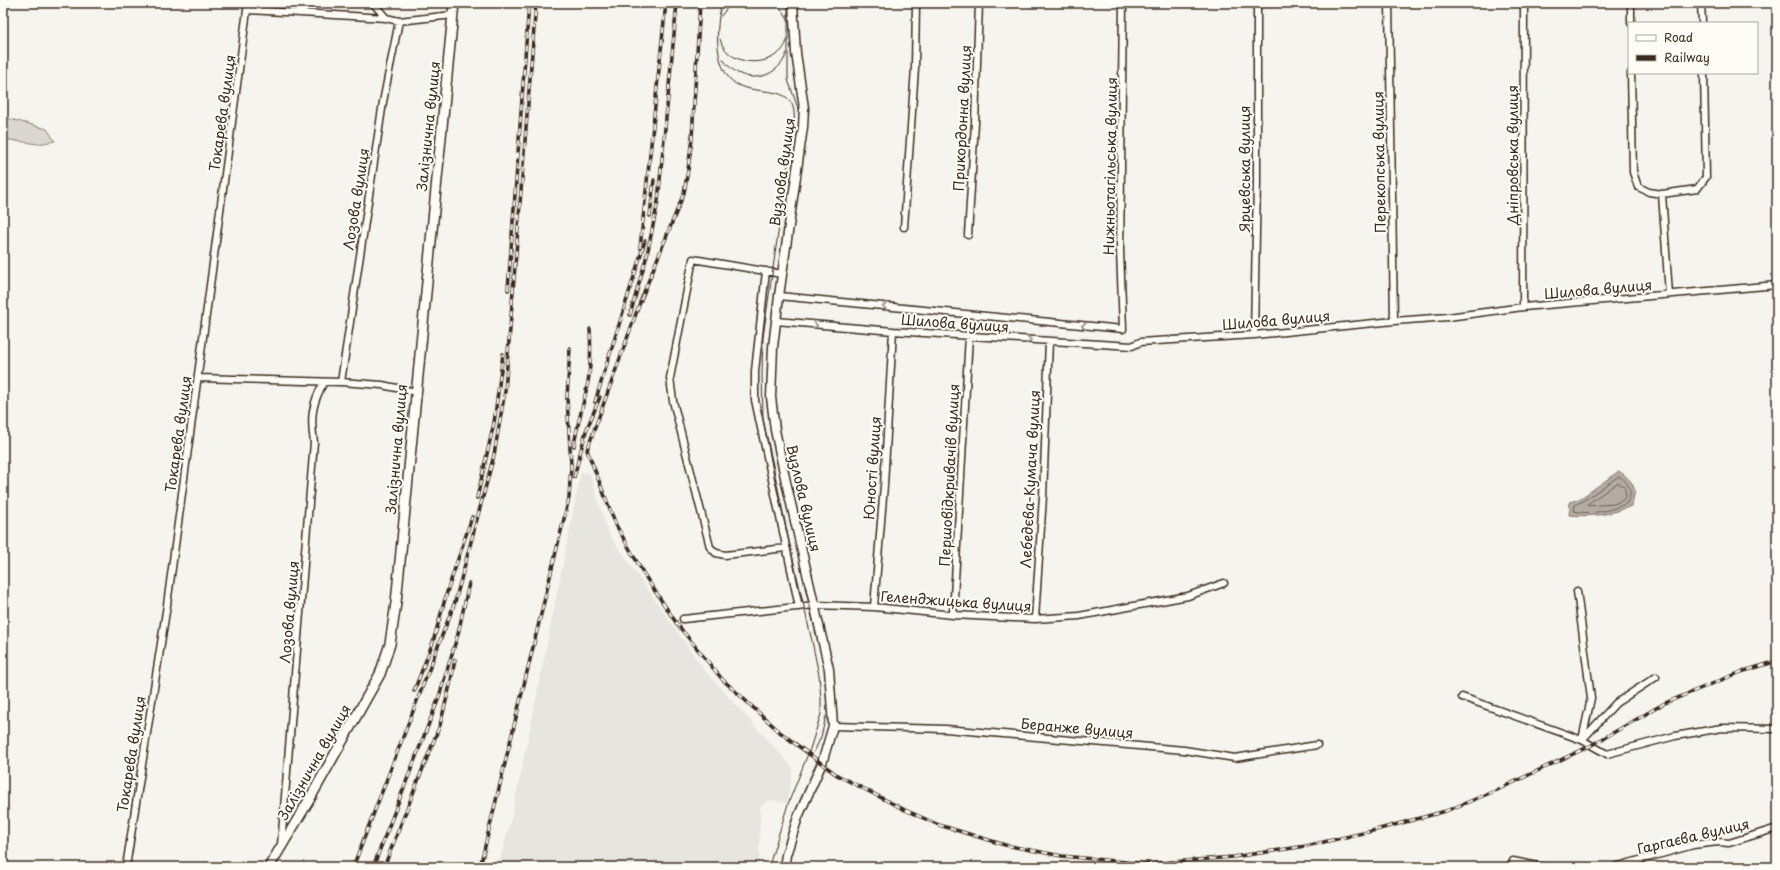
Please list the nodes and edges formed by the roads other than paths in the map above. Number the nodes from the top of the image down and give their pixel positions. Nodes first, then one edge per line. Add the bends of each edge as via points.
1 (248, 3) edge
2 (374, 3) edge
3 (454, 3) edge
4 (793, 3) edge
5 (916, 3) edge
6 (979, 3) edge
7 (1123, 3) edge
8 (1257, 3) edge
9 (1389, 3) edge
10 (1524, 3) edge
11 (1631, 3) edge
12 (1701, 3) edge
13 (248, 10) junction
14 (453, 15) junction
15 (386, 18) junction
16 (399, 21) junction
17 (1631, 22) edge
18 (1702, 22) edge
19 (1631, 74) edge
20 (1704, 74) edge
21 (1662, 194) junction
22 (904, 227) dead end
23 (968, 235) dead end
24 (766, 271) junction
25 (782, 274) junction
26 (1777, 285) edge
27 (1669, 294) junction
28 (779, 296) junction
29 (1523, 308) junction
30 (776, 321) junction
31 (1394, 321) junction
32 (1123, 329) joint
33 (893, 331) junction
34 (969, 336) junction
35 (1254, 336) junction
36 (1049, 341) junction
37 (198, 378) junction
38 (324, 382) junction
39 (341, 382) junction
40 (416, 392) junction
41 (786, 548) junction
42 (1224, 583) dead end
43 (1577, 591) dead end
44 (814, 605) junction
45 (799, 607) junction
46 (874, 607) junction
47 (953, 615) junction
48 (683, 619) dead end
49 (1035, 619) junction
50 (1656, 677) dead end
51 (1462, 697) dead end
52 (833, 726) junction
53 (1777, 729) edge
54 (1582, 740) junction
55 (1317, 745) dead end
56 (1777, 828) edge
57 (281, 846) junction
58 (1513, 861) dead end
59 (126, 867) edge
60 (269, 867) edge
61 (784, 867) edge
62 (1543, 867) edge
63 (1615, 867) edge

1 - 13 street, Токарева вулиця
2 - 15 street
3 - 14 main road, Залізнична вулиця
4 - 25 street, Вузлова вулиця via 804,121
5 - 22 street via 916,68
6 - 23 street, Прикордонна вулиця
7 - 32 street, Нижньотагільська вулиця via 1120,251
8 - 35 street, Ярцевська вулиця
9 - 31 street, Перекопська вулиця
10 - 29 street, Дніпровська вулиця
11 - 17 street
12 - 18 street
13 - 15 street
13 - 37 street, Токарева вулиця
14 - 16 street
14 - 40 main road, Залізнична вулиця
15 - 16 street
16 - 39 street, Лозова вулиця via 383,102
19 - 21 street via 1633,172 1638,187
20 - 21 street via 1706,177 1697,189
21 - 27 street
24 - 25 street
24 - 41 street via 755,371 755,400
24 - 41 street via 693,259 670,378 673,401 710,547 716,553 725,555
25 - 28 street, Вузлова вулиця
26 - 27 street, Шилова вулиця
27 - 29 street, Шилова вулиця
28 - 30 street, Вузлова вулиця
32 -> 28 street, Шилова вулиця
29 - 31 street, Шилова вулиця
30 -> 33 street, Шилова вулиця
30 - 44 street, Вузлова вулиця via 771,387 773,418
31 - 35 street, Шилова вулиця
33 - 34 street, Шилова вулиця
33 - 46 street, Юності вулиця
34 -> 36 street, Шилова вулиця
34 - 47 street, Першовідкривачів вулиця
35 - 36 street, Шилова вулиця via 1140,342 1132,346
36 - 49 street, Лебедєва-Кумача вулиця
37 - 38 street
37 - 59 street, Токарева вулиця via 167,606
38 - 39 street
38 - 57 street, Лозова вулиця via 314,401 312,418 314,442
39 - 40 street via 382,385
40 - 57 main road, Залізнична вулиця via 390,644 380,674
41 - 45 street
42 - 49 street, Геленджицька вулиця via 1188,596 1079,616
43 - 54 street via 1591,698
44 - 45 street, Геленджицька вулиця
44 - 46 street, Геленджицька вулиця
44 - 52 street, Вузлова вулиця via 829,669
45 - 48 street, Геленджицька вулиця
46 - 47 street, Геленджицька вулиця
47 - 49 street, Геленджицька вулиця
50 - 54 street via 1616,703
51 - 54 street
52 - 55 street, Беранже вулиця via 946,729 1184,750 1234,758
52 - 61 street via 822,763 798,818
53 - 54 street via 1722,728 1675,736 1607,754
56 - 63 street, Гаргаєва вулиця via 1729,843 1693,846
57 - 60 main road, Залізнична вулиця
58 - 62 street

